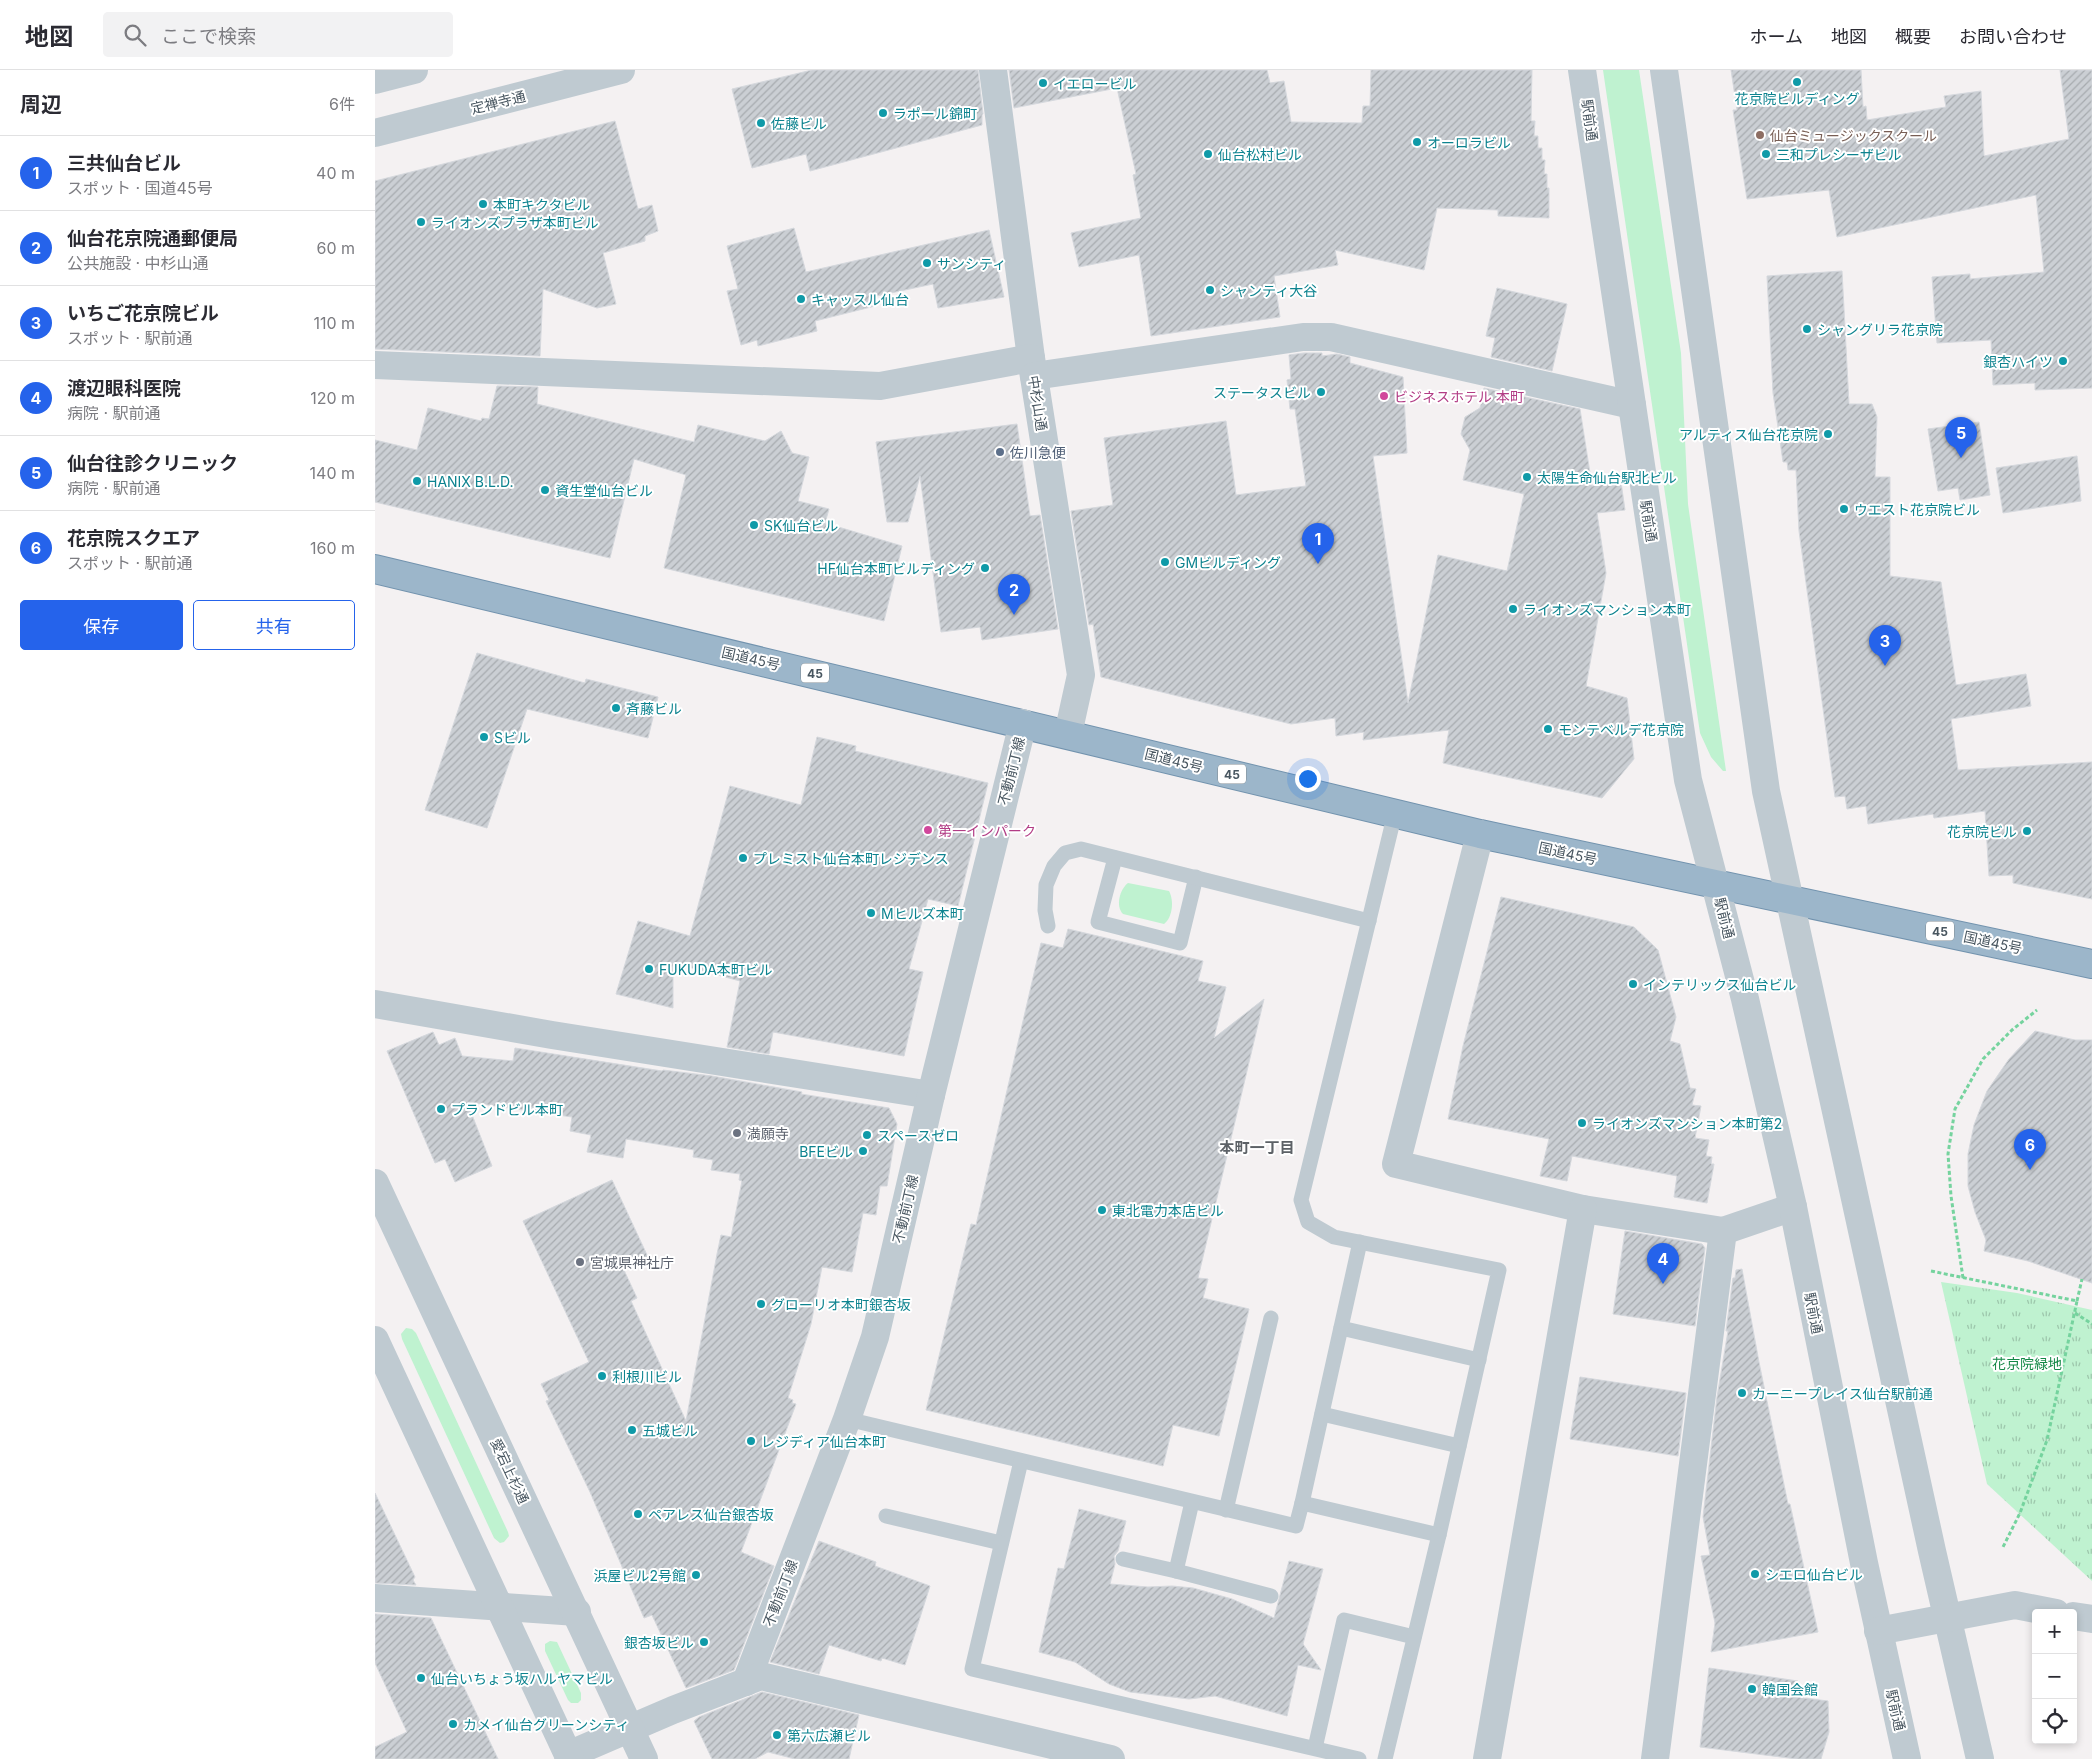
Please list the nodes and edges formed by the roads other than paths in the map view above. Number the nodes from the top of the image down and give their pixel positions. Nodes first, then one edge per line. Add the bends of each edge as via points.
1 (414, 70) edge
2 (621, 70) edge
3 (993, 70) edge
4 (1583, 70) edge
5 (1664, 70) edge
6 (375, 80) edge
7 (375, 133) edge
8 (375, 365) edge
9 (1033, 367) junction
10 (1632, 405) junction
11 (375, 569) edge
12 (1023, 723) junction
13 (1068, 734) junction
14 (1395, 813) junction
15 (1480, 834) junction
16 (1115, 858) junction
17 (1195, 878) junction
18 (1716, 884) junction
19 (1789, 899) junction
20 (1369, 921) junction
21 (1048, 926) dead end
22 (2092, 964) edge
23 (375, 1004) edge
24 (931, 1095) junction
25 (375, 1183) edge
26 (1793, 1207) junction
27 (1583, 1209) junction
28 (1723, 1231) junction
29 (1360, 1242) junction
30 (1271, 1318) dead end
31 (1341, 1328) junction
32 (375, 1340) edge
33 (1479, 1360) junction
34 (1322, 1414) junction
35 (847, 1419) junction
36 (1459, 1446) junction
37 (1021, 1461) junction
38 (1192, 1502) junction
39 (1302, 1503) junction
40 (1227, 1510) junction
41 (886, 1516) dead end
42 (1439, 1535) junction
43 (1001, 1543) junction
44 (1123, 1559) dead end
45 (1176, 1571) junction
46 (1271, 1596) dead end
47 (375, 1598) edge
48 (499, 1607) junction
49 (2033, 1609) edge
50 (577, 1612) junction
51 (2077, 1617) edge
52 (1948, 1618) junction
53 (2092, 1619) edge
54 (1879, 1631) junction
55 (1414, 1636) junction
56 (746, 1682) junction
57 (631, 1728) junction
58 (1315, 1748) junction
59 (569, 1757) edge
60 (1095, 1757) edge
61 (645, 1759) edge
62 (1359, 1759) edge
63 (1385, 1759) edge
64 (1487, 1759) edge
65 (1655, 1759) edge
66 (1907, 1759) edge
67 (1980, 1759) edge

1 - 6 street
2 - 7 street, 定禅寺通
3 - 9 street, 中杉山通
4 - 10 street, 駅前通
5 - 19 street via 1766,791
8 - 9 street via 880,386
9 - 10 street via 1303,338 1331,338
9 - 13 street, 中杉山通 via 1081,675
10 - 18 street, 駅前通 via 1688,780
11 - 12 highway, 国道45号 / 45
12 - 13 highway, 国道45号 / 45
12 - 24 street, 不動前丁線
13 - 14 highway, 国道45号 / 45
14 - 15 highway, 国道45号 / 45
14 - 20 lane
15 - 18 highway, 国道45号 / 45
15 - 27 street via 1396,1164
16 - 17 lane
16 - 17 lane via 1098,922 1180,943
16 - 21 lane via 1081,849 1065,853 1054,866 1046,884
17 - 20 lane
18 - 19 highway, 国道45号 / 45
18 - 26 street, 駅前通
19 - 22 highway, 国道45号 / 45
19 - 52 street
20 - 29 lane via 1301,1200 1308,1222 1334,1236
23 - 24 street
24 - 35 street, 不動前丁線 via 875,1337
25 - 50 street, 愛宕上杉通
26 - 28 street
26 - 54 street, 駅前通
27 - 28 street
27 - 64 street
28 - 65 street
29 - 31 lane
29 - 33 lane via 1499,1270
30 - 40 lane
31 - 33 lane
31 - 34 lane
32 - 48 street
33 - 36 lane
34 - 36 lane
34 - 39 lane
35 - 37 lane
35 - 56 street, 不動前丁線
36 - 42 lane
37 - 38 lane
37 - 43 lane
38 - 40 lane
38 - 45 lane
39 - 40 lane via 1296,1526
39 - 42 lane
41 - 43 lane
42 - 55 lane
43 - 58 lane via 972,1669
44 - 45 lane
45 - 46 lane
47 - 48 street
48 - 50 street
48 - 59 street
49 - 52 street via 2015,1606
50 - 57 street, 愛宕上杉通
51 - 53 street
52 - 54 street
52 - 67 street
54 - 66 street, 駅前通
55 - 58 lane via 1344,1620
55 - 63 lane
56 - 57 street
56 - 60 street via 761,1676
57 - 59 street
57 - 61 street, 愛宕上杉通
58 - 62 lane

